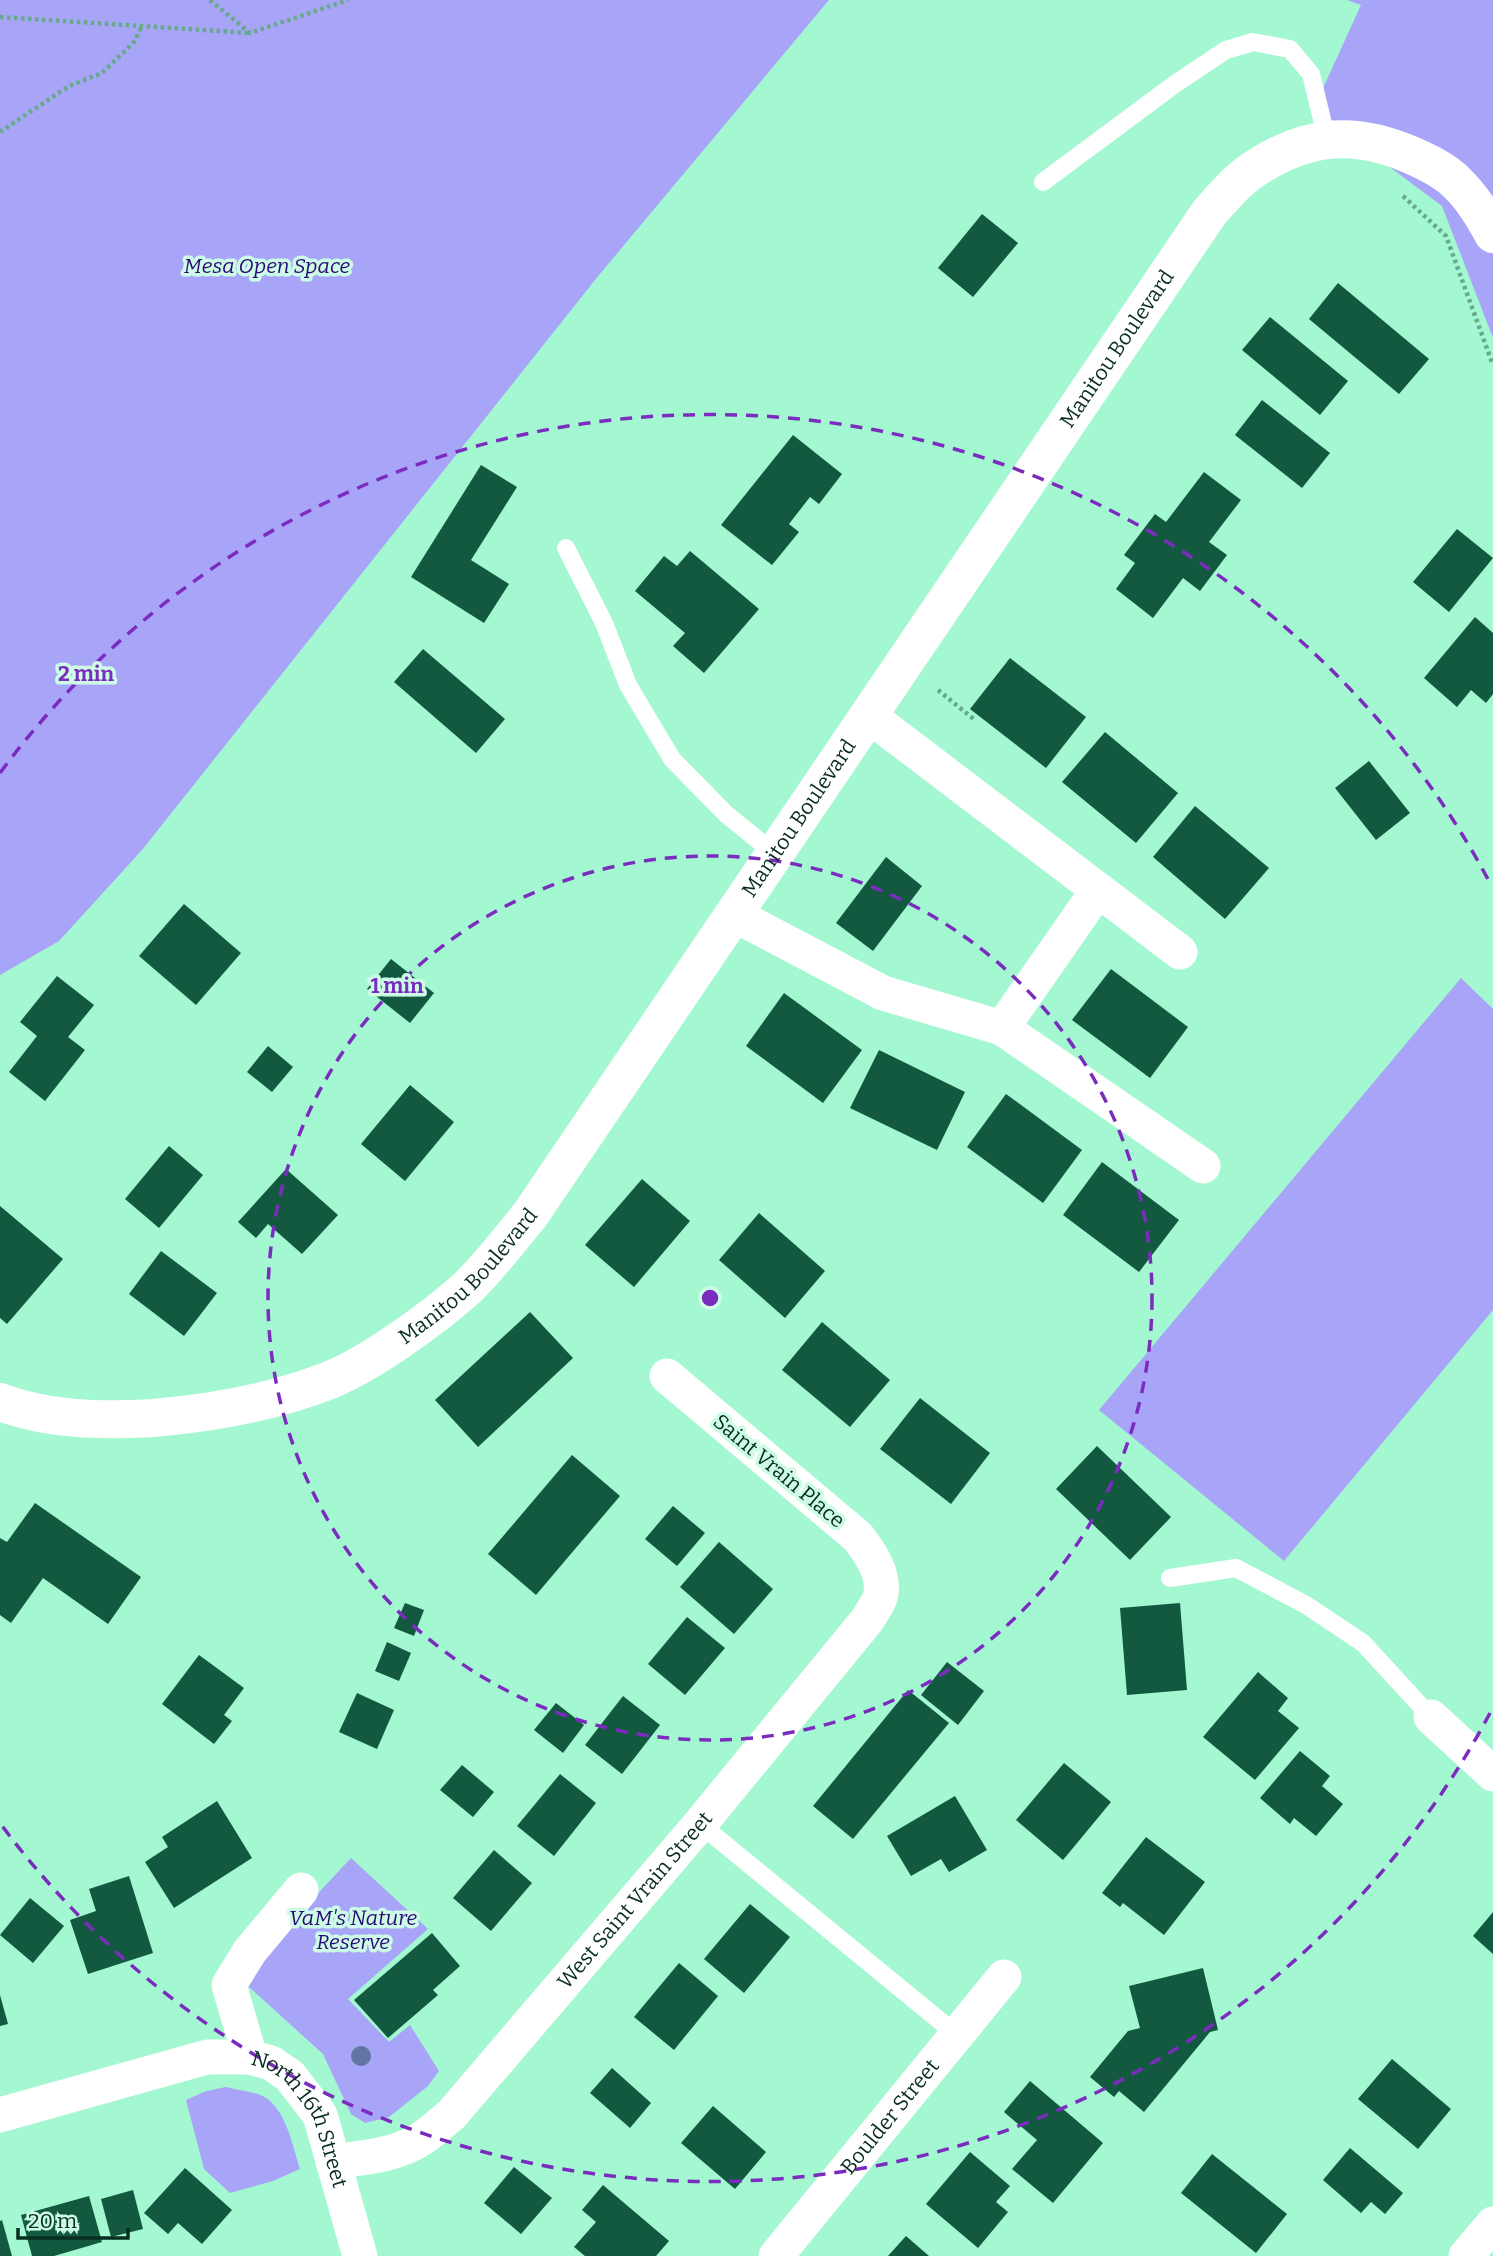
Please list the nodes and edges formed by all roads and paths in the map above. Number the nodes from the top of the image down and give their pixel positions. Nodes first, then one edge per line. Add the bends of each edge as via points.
1 (209, 0) edge
2 (348, 0) edge
3 (0, 17) edge
4 (142, 26) junction
5 (250, 33) junction
6 (0, 132) edge
7 (1327, 140) junction
8 (1043, 182) dead end
9 (1393, 190) dead end
10 (1493, 234) edge
11 (1493, 365) edge
12 (566, 548) dead end
13 (938, 690) dead end
14 (868, 715) junction
15 (976, 722) dead end
16 (774, 853) junction
17 (1098, 890) junction
18 (733, 914) junction
19 (1180, 952) dead end
20 (1002, 1028) junction
21 (1203, 1166) dead end
22 (667, 1376) dead end
23 (0, 1402) edge
24 (880, 1574) joint
25 (1170, 1578) dead end
26 (1431, 1717) joint
27 (1493, 1774) edge
28 (700, 1824) junction
29 (300, 1890) dead end
30 (1004, 1977) dead end
31 (956, 2035) junction
32 (250, 2057) junction
33 (0, 2115) edge
34 (333, 2162) junction
35 (1493, 2224) edge
36 (360, 2256) edge
37 (776, 2256) edge
38 (1466, 2256) edge

1 - 5 path
2 - 5 path
3 - 4 path
4 - 5 path
4 - 6 path via 134,42 102,73 69,86
7 - 8 lane via 1311,74 1290,49 1253,42 1226,50 1175,84
7 - 10 street, Manitou Boulevard via 1355,138 1430,163 1456,181
7 - 14 street, Manitou Boulevard via 1286,151 1256,167 1209,213
9 - 11 path via 1447,236
12 - 16 lane via 604,623 628,685 672,759 726,814
13 - 15 path
14 - 16 street, Manitou Boulevard
14 - 17 street
16 - 18 street, Manitou Boulevard
17 - 19 street
17 - 20 street
18 - 20 street via 883,993
18 - 23 street, Manitou Boulevard via 530,1215 468,1287 383,1350 332,1379 214,1411 109,1421 57,1416
20 - 21 street
22 - 24 street, Saint Vrain Place via 858,1537
24 - 28 street, West Saint Vrain Street via 881,1595 868,1619
25 - 26 lane via 1236,1568 1306,1605 1363,1643
26 - 27 street
28 - 31 lane
28 - 34 street, West Saint Vrain Street via 452,2113 404,2148
29 - 32 street, North 16th Street via 250,1951 229,1985
30 - 31 street, Boulder Street
31 - 37 street, Boulder Street
32 - 33 street via 207,2057
32 - 34 street, North 16th Street via 271,2063 305,2094 320,2115
34 - 36 street, North 16th Street
35 - 38 street

